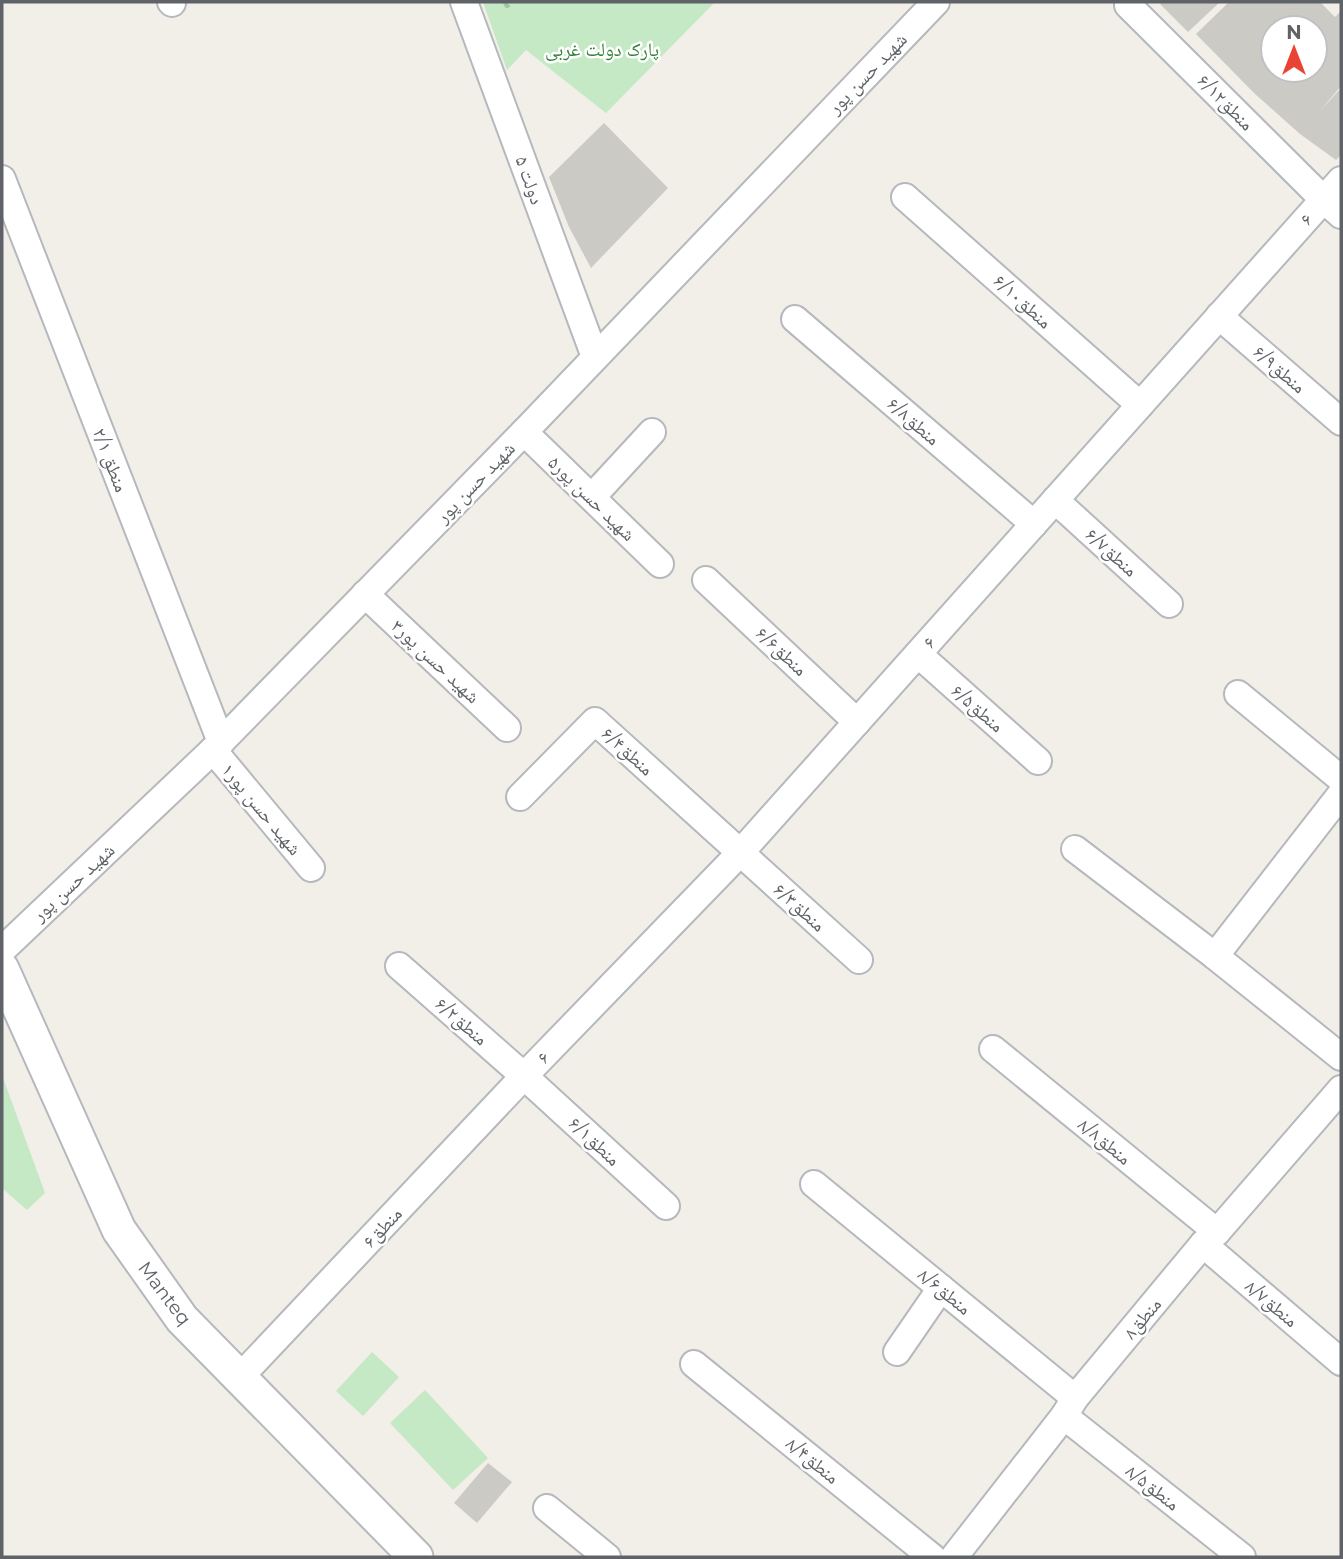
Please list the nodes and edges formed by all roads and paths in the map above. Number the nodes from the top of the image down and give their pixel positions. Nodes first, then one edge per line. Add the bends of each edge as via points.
1 (464, 2) edge
2 (505, 2) edge
3 (512, 2) edge
4 (936, 2) edge
5 (1128, 5) dead end
6 (2, 179) edge
7 (905, 197) dead end
8 (1335, 198) edge
9 (1219, 316) junction
10 (795, 318) dead end
11 (595, 357) junction
12 (1140, 405) junction
13 (1341, 422) edge
14 (524, 432) junction
15 (652, 432) dead end
16 (592, 498) junction
17 (1055, 500) junction
18 (1034, 524) junction
19 (660, 564) dead end
20 (706, 580) dead end
21 (365, 594) junction
22 (1169, 604) dead end
23 (918, 654) junction
24 (1238, 694) dead end
25 (857, 722) junction
26 (508, 728) dead end
27 (217, 746) junction
28 (1038, 761) dead end
29 (1341, 779) edge
30 (1341, 794) edge
31 (520, 797) dead end
32 (1075, 849) dead end
33 (740, 853) junction
34 (311, 868) dead end
35 (2, 950) edge
36 (1215, 956) junction
37 (859, 960) dead end
38 (399, 966) dead end
39 (2, 969) edge
40 (993, 1049) dead end
41 (1341, 1057) edge
42 (524, 1076) junction
43 (1339, 1095) edge
44 (814, 1184) dead end
45 (666, 1206) dead end
46 (1210, 1238) junction
47 (941, 1288) junction
48 (897, 1352) dead end
49 (1341, 1362) edge
50 (694, 1364) dead end
51 (240, 1377) junction
52 (1070, 1407) junction
53 (547, 1508) dead end
54 (416, 1557) edge
55 (607, 1557) edge
56 (932, 1557) edge
57 (954, 1557) edge
58 (1242, 1557) edge

1 - 11 street, ۵ دولت
2 - 3 path via 507,6
4 - 11 street, شهید حسن پور
5 - 8 street, منطق۶/۱۲
6 - 27 street, منطق ۲/۱
7 - 12 street, منطق۶/۱۰
8 - 9 street, ۶
9 - 12 street, ۶
9 - 13 street, منطق۶/۹
10 - 18 street, منطق۶/۸
11 - 14 street, شهید حسن پور
12 - 17 street, ۶
14 - 16 street, شهید حسن پور۵
14 - 21 street, شهید حسن پور
15 - 16 street
16 - 19 street, شهید حسن پور۵
17 - 18 street, ۶
17 - 22 street, منطق۶/۷
18 - 23 street, ۶
20 - 25 street, منطق۶/۶
21 - 26 street, شهید حسن پور۳
21 - 27 street, شهید حسن پور
23 - 25 street, ۶
23 - 28 street, منطق۶/۵
24 - 29 street
25 - 33 street, ۶
27 - 34 street, شهید حسن پور۱
27 - 35 street, شهید حسن پور
30 - 36 street
31 - 33 street, منطق۶/۴ via 595,721
32 - 36 street
33 - 37 street, منطق۶/۳
33 - 42 street, ۶
36 - 41 street
38 - 42 street, منطق۶/۲
39 - 51 street, Manteq via 119,1230 182,1319
40 - 46 street, منطق۸/۸
42 - 45 street, منطق۶/۱
42 - 51 street, منطق۶
43 - 46 street, منطق۸
44 - 47 street, منطق۸/۶
46 - 49 street, منطق۸/۷
46 - 52 street, منطق۸
47 - 48 street
47 - 52 street, منطق۸/۶
50 - 56 street, منطق۸/۴
51 - 54 street, Manteq
52 - 57 street, منطق۸
52 - 58 street, منطق۸/۵
53 - 55 street

